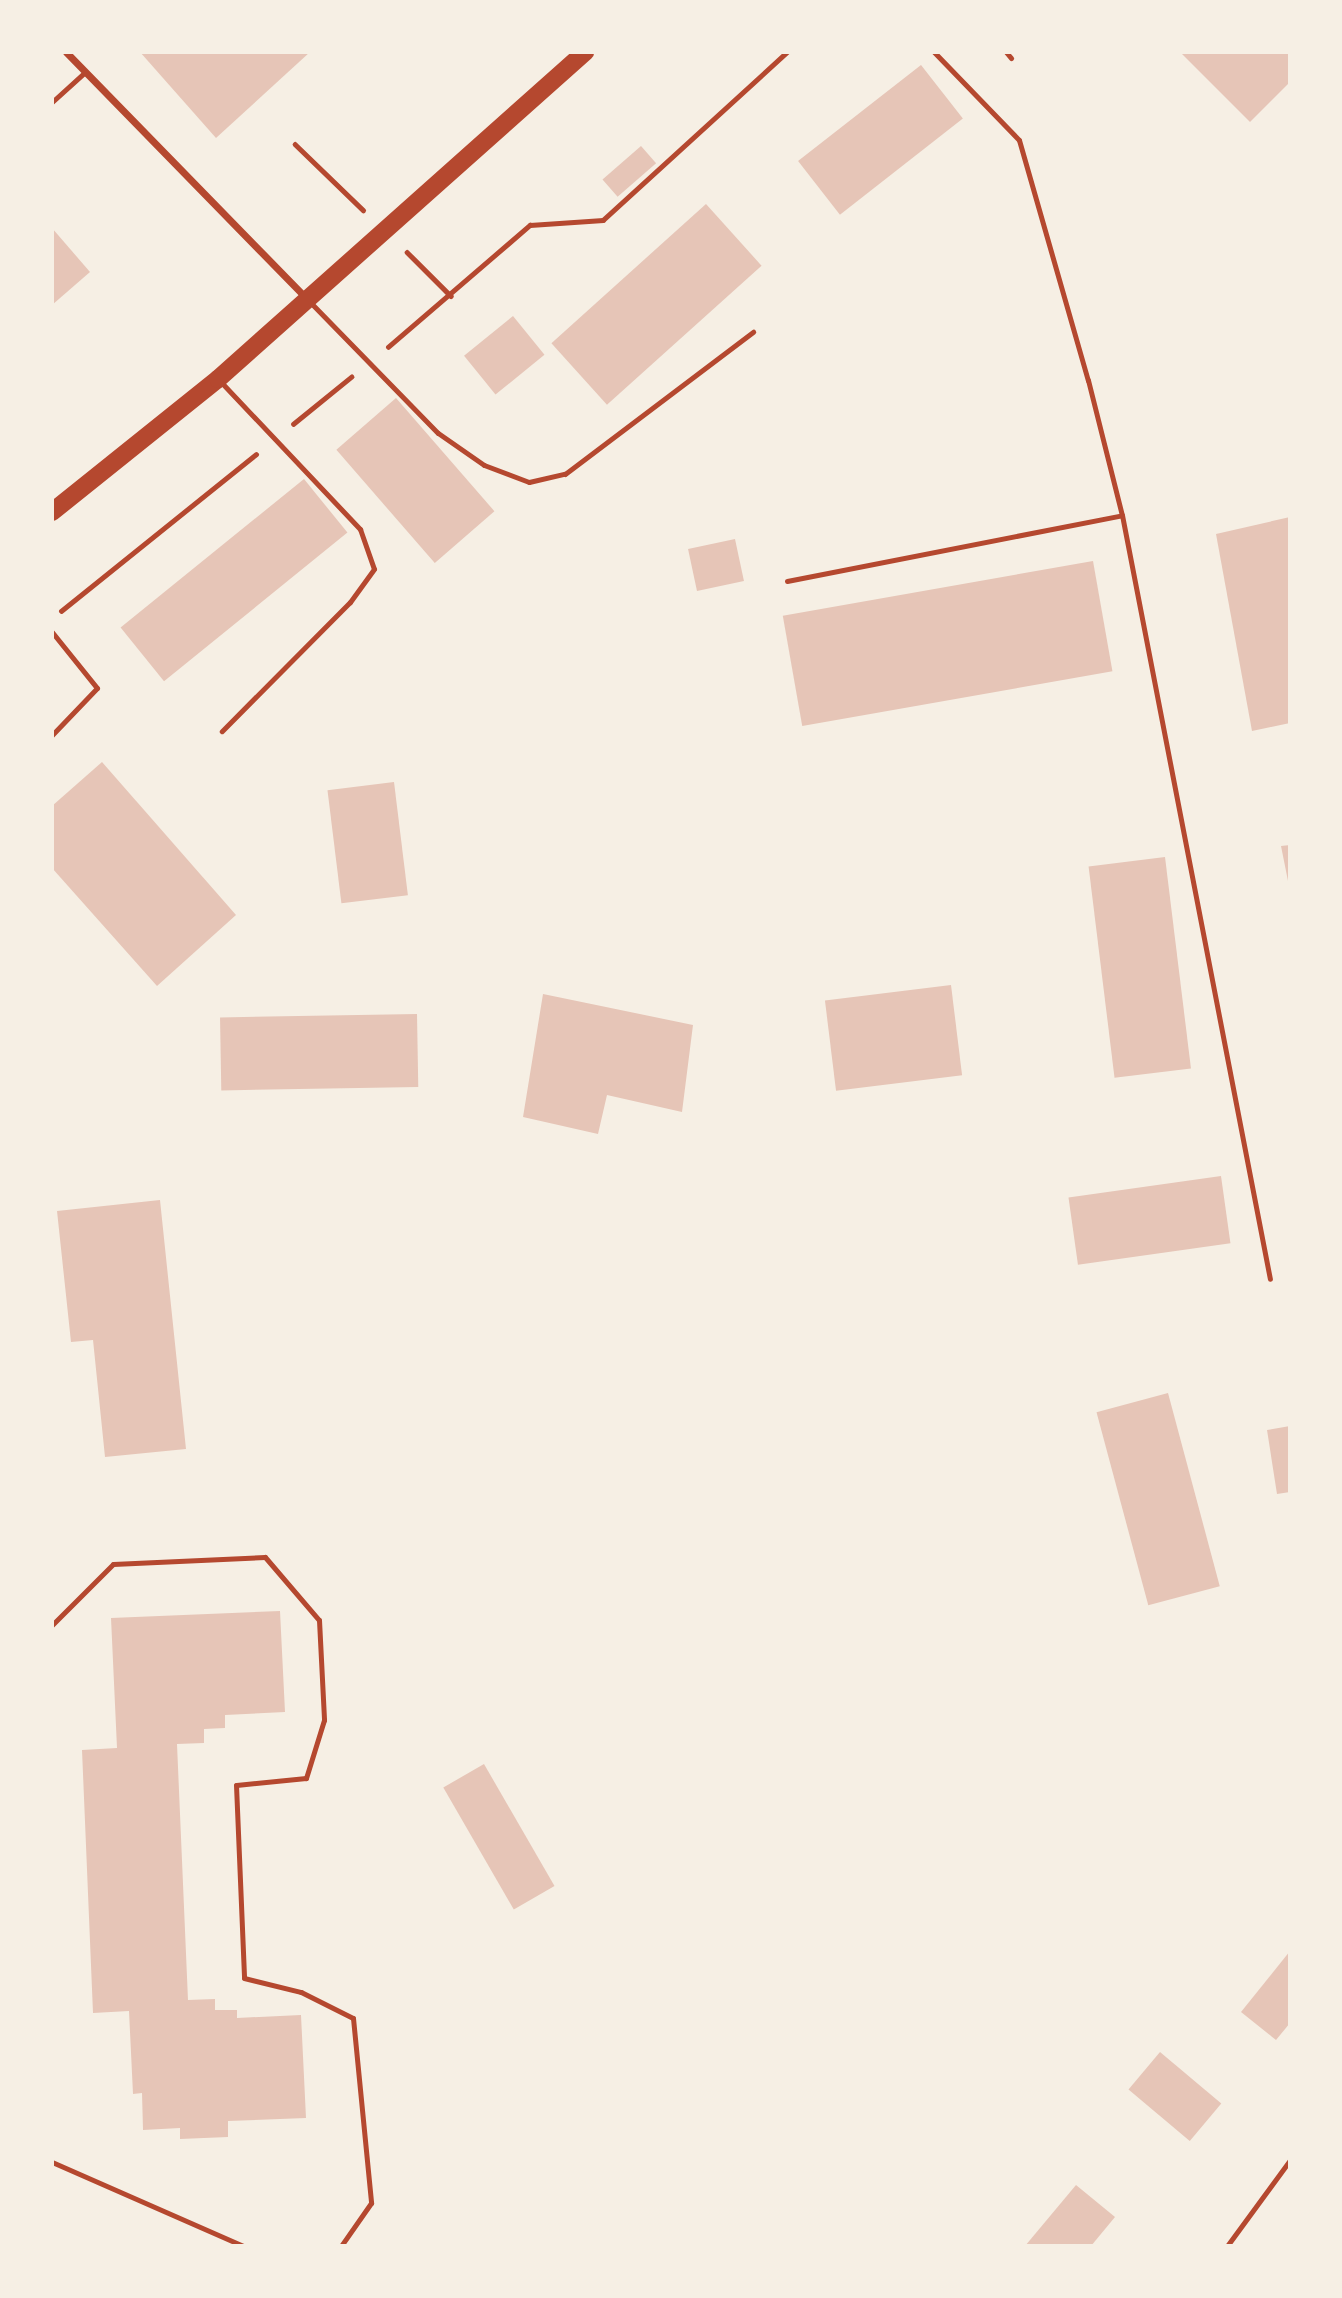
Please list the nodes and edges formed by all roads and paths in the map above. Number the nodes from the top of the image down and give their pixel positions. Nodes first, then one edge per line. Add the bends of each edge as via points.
1 (66, 52) edge
2 (586, 52) edge
3 (787, 52) edge
4 (934, 52) edge
5 (84, 72) junction
6 (52, 102) edge
7 (307, 299) junction
8 (753, 332) dead end
9 (371, 361) junction
10 (218, 379) junction
11 (278, 436) junction
12 (52, 512) edge
13 (1122, 515) junction
14 (787, 580) dead end
15 (52, 619) edge
16 (52, 632) edge
17 (222, 731) dead end
18 (52, 735) edge
19 (1270, 1279) dead end
20 (52, 1625) edge
21 (1290, 2160) edge
22 (52, 2162) edge
23 (243, 2245) edge
24 (341, 2245) edge
25 (1227, 2245) edge

1 - 5 street
2 - 7 main road
3 - 9 path via 603,220 530,225
4 - 13 lane via 1019,139
5 - 6 lane
5 - 7 street
7 - 9 lane
7 - 10 main road
8 - 9 lane via 565,474 529,482 484,465 438,433
9 - 11 path
10 - 11 lane
10 - 12 main road
11 - 15 path
11 - 17 lane via 360,529 374,569 350,603
13 - 14 lane
13 - 19 lane
16 - 18 lane via 97,688
20 - 24 lane via 113,1564 265,1557 318,1620 324,1720 306,1778 236,1785 244,1978 301,1992 353,2018 371,2203
21 - 25 lane
22 - 23 lane

